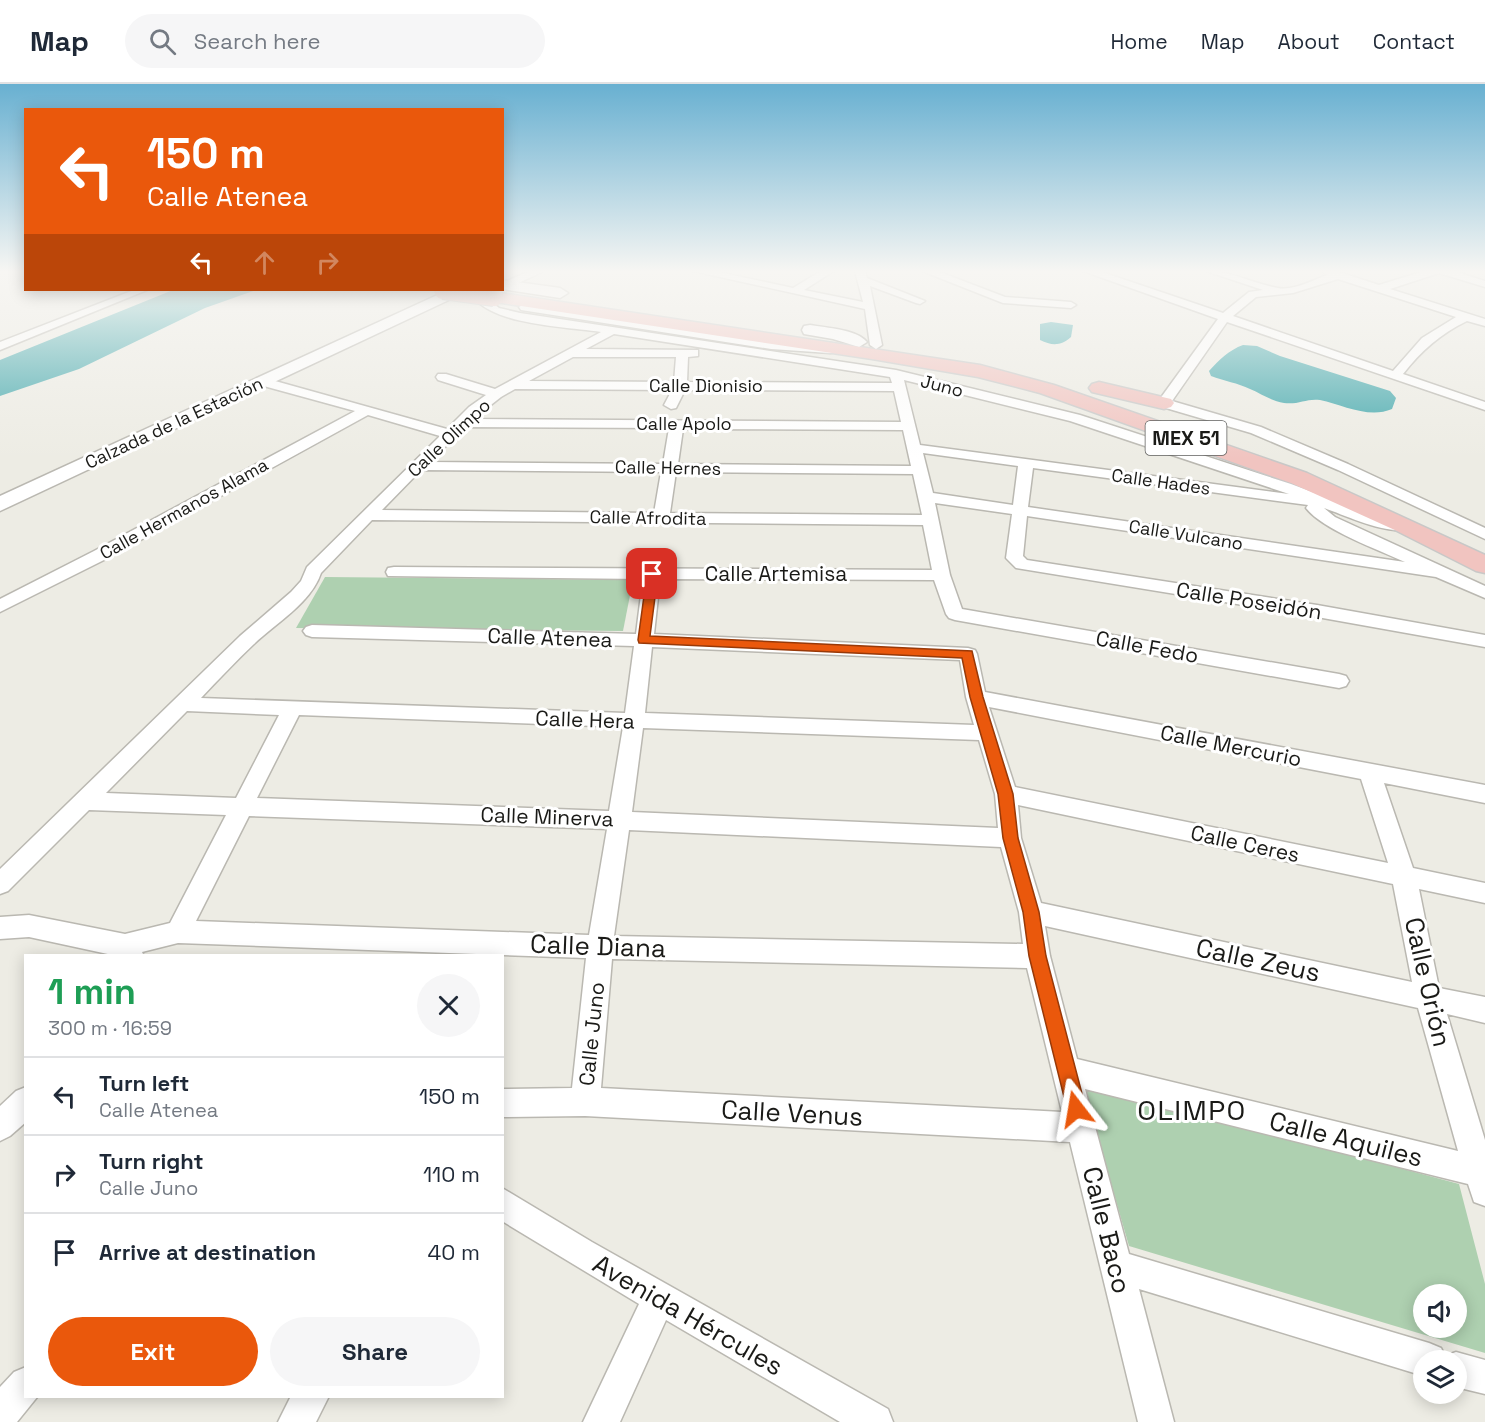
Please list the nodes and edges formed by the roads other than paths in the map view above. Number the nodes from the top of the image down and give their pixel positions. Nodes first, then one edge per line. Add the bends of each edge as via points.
1 (32, 333) edge
2 (344, 333) edge
3 (380, 333) edge
4 (607, 333) edge
5 (634, 333) edge
6 (742, 333) edge
7 (791, 333) edge
8 (869, 333) edge
9 (1213, 333) edge
10 (1273, 333) edge
11 (1435, 333) edge
12 (868, 344) junction
13 (0, 346) edge
14 (740, 351) junction
15 (571, 353) junction
16 (682, 353) junction
17 (1006, 368) junction
18 (1396, 375) junction
19 (442, 377) dead end
20 (898, 381) junction
21 (264, 382) junction
22 (513, 385) junction
23 (680, 387) junction
24 (496, 394) junction
25 (1164, 403) junction
26 (671, 405) dead end
27 (1485, 406) edge
28 (367, 410) junction
29 (461, 423) junction
30 (677, 424) junction
31 (908, 426) junction
32 (447, 434) junction
33 (914, 447) junction
34 (1026, 464) junction
35 (418, 466) junction
36 (670, 468) junction
37 (917, 470) junction
38 (0, 492) edge
39 (926, 497) junction
40 (1306, 501) junction
41 (1324, 503) junction
42 (0, 504) edge
43 (1021, 510) junction
44 (368, 515) junction
45 (661, 518) junction
46 (929, 520) junction
47 (1406, 526) junction
48 (1485, 534) edge
49 (1485, 549) edge
50 (1485, 565) edge
51 (394, 572) dead end
52 (1446, 573) junction
53 (652, 574) junction
54 (941, 575) junction
55 (1485, 593) edge
56 (0, 606) edge
57 (312, 631) dead end
58 (644, 640) junction
59 (1485, 641) edge
60 (968, 654) joint
61 (1339, 681) dead end
62 (976, 697) junction
63 (183, 704) junction
64 (292, 709) junction
65 (633, 722) junction
66 (987, 733) junction
67 (1370, 773) junction
68 (1006, 794) junction
69 (1485, 794) edge
70 (83, 801) junction
71 (240, 807) junction
72 (618, 820) junction
73 (1010, 838) junction
74 (1404, 877) junction
75 (0, 884) edge
76 (1485, 893) edge
77 (1031, 912) junction
78 (0, 928) edge
79 (178, 932) junction
80 (600, 947) junction
81 (128, 950) edge
82 (1037, 956) junction
83 (1428, 996) junction
84 (1485, 1010) edge
85 (1066, 1070) junction
86 (585, 1102) junction
87 (24, 1103) edge
88 (504, 1103) edge
89 (0, 1126) edge
90 (1081, 1128) junction
91 (1483, 1179) edge
92 (504, 1204) edge
93 (1116, 1266) junction
94 (659, 1298) junction
95 (1413, 1355) edge
96 (1467, 1372) edge
97 (1485, 1377) edge
98 (24, 1386) edge
99 (311, 1398) edge
100 (0, 1414) edge
101 (296, 1422) edge
102 (601, 1422) edge
103 (875, 1422) edge
104 (1156, 1422) edge

1 - 13 street
2 - 38 main road, Calzada de la Estación
3 - 21 main road, Calzada de la Estación
4 - 15 street, Calle Olimpo
5 - 14 street, Juno
6 - 47 main road, MEX 51 via 980,371 1047,389 1299,478
7 - 12 main road, MEX 51
8 - 12 street
9 - 25 street
10 - 18 street
11 - 18 street via 1422,343
12 - 17 main road, MEX 51
14 - 16 street
14 - 20 street, Juno
15 - 16 street
15 - 22 street, Calle Olimpo
16 - 23 street
17 - 25 main road
17 - 49 main road, MEX 51 via 1205,431
18 - 27 street
19 - 24 street
20 - 23 street, Calle Dionisio
20 - 31 street
20 - 41 street, Juno via 1074,418
21 - 28 street
21 - 42 main road, Calzada de la Estación
22 - 23 street, Calle Dionisio
22 - 24 street, Calle Olimpo
23 - 26 street
24 - 29 street, Calle Olimpo
25 - 48 street via 1256,430
28 - 32 street
28 - 56 street, Calle Hermanos Alama
29 - 30 street, Calle Apolo
29 - 32 street, Calle Olimpo
30 - 31 street, Calle Apolo
30 - 36 street
31 - 33 street
32 - 35 street, Calle Olimpo
33 - 34 street, Calle Hades
33 - 37 street
34 - 40 street, Calle Hades
34 - 43 street
35 - 36 street, Calle Hernes
35 - 44 street, Calle Olimpo
36 - 37 street, Calle Hernes
36 - 45 street
37 - 39 street
39 - 43 street, Calle Vulcano
39 - 46 street
40 - 41 street, Calle Hades
40 - 52 street via 1329,520
41 - 47 street, Calle Hades via 1378,522
43 - 52 street, Calle Vulcano
43 - 59 street, Calle Poseidón via 1014,558 1022,564
44 - 45 street, Calle Afrodita
44 - 63 street, Calle Olimpo via 313,571 309,583 297,596
45 - 46 street, Calle Afrodita
46 - 54 street
47 - 50 main road, MEX 51
51 - 53 street, Calle Artemisa
52 - 55 street
53 - 54 street, Calle Artemisa
53 - 58 street, Calle Juno
54 - 61 street, Calle Fedo via 955,614
57 - 58 street, Calle Atenea
58 - 60 street, Calle Atenea
58 - 65 street, Calle Juno
60 - 62 street, Calle Baco
62 - 66 street, Calle Baco
62 - 67 street, Calle Mercurio
63 - 64 street, Calle Hera
63 - 70 street
64 - 65 street, Calle Hera
64 - 71 street
65 - 66 street, Calle Hera
65 - 72 street, Calle Juno
66 - 68 street, Calle Baco
67 - 69 street, Calle Mercurio
67 - 74 street, Calle Orión
68 - 73 street, Calle Baco
68 - 74 street, Calle Ceres
70 - 71 street, Calle Minerva
70 - 75 street
71 - 72 street, Calle Minerva
71 - 79 street
72 - 73 street, Calle Minerva
72 - 80 street, Calle Juno
73 - 77 street, Calle Baco
74 - 76 street, Calle Ceres
74 - 83 street, Calle Orión
77 - 82 street, Calle Baco
77 - 83 street, Calle Zeus
78 - 81 street via 28,926
79 - 80 street, Calle Diana
79 - 81 street, Calle Diana
80 - 82 street, Calle Diana
80 - 86 street, Calle Juno
82 - 85 street, Calle Baco
83 - 84 street, Calle Zeus
83 - 91 street, Calle Orión
85 - 90 street, Calle Baco
85 - 91 street, Calle Aquiles
86 - 88 street, Calle Venus
86 - 90 street, Calle Venus
87 - 89 street
90 - 93 street, Calle Baco
92 - 94 street, Avenida Hércules
93 - 95 street
93 - 104 street, Calle Baco
94 - 102 street
94 - 103 street, Avenida Hércules
96 - 97 street
98 - 100 street
99 - 101 street

